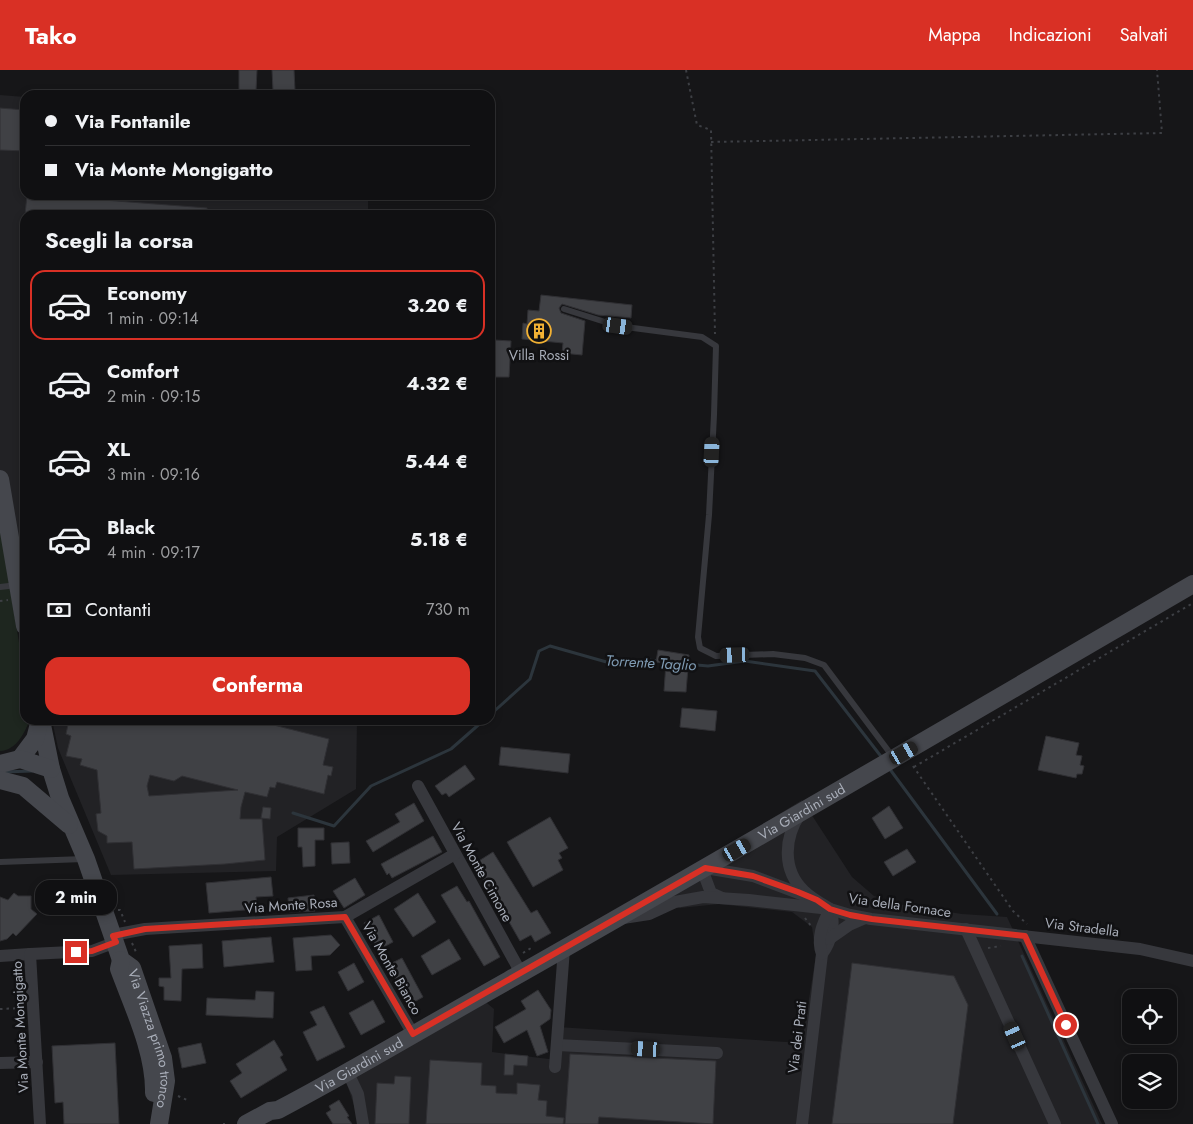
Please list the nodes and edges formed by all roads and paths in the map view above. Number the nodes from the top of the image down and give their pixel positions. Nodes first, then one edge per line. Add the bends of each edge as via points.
1 (686, 70) edge
2 (1157, 70) edge
3 (711, 142) junction
4 (564, 309) dead end
5 (716, 346) junction
6 (0, 479) edge
7 (18, 584) junction
8 (1193, 584) edge
9 (0, 587) edge
10 (20, 596) edge
11 (1193, 604) edge
12 (39, 725) edge
13 (42, 725) edge
14 (20, 759) junction
15 (889, 761) junction
16 (0, 764) edge
17 (51, 769) junction
18 (0, 780) edge
19 (24, 786) junction
20 (418, 786) dead end
21 (801, 812) junction
22 (72, 828) junction
23 (455, 854) junction
24 (86, 859) junction
25 (0, 862) edge
26 (705, 868) junction
27 (723, 898) junction
28 (817, 900) junction
29 (830, 909) junction
30 (803, 911) junction
31 (345, 917) junction
32 (618, 918) junction
33 (865, 918) junction
34 (966, 930) junction
35 (820, 932) junction
36 (1025, 936) junction
37 (1039, 937) junction
38 (114, 939) junction
39 (1006, 945) dead end
40 (974, 947) junction
41 (564, 949) junction
42 (30, 954) junction
43 (0, 956) edge
44 (121, 960) junction
45 (1193, 961) edge
46 (521, 973) junction
47 (413, 1034) junction
48 (557, 1045) junction
49 (718, 1053) dead end
50 (36, 1062) junction
51 (0, 1063) edge
52 (555, 1067) dead end
53 (348, 1073) junction
54 (278, 1110) junction
55 (40, 1124) edge
56 (148, 1124) edge
57 (159, 1124) edge
58 (246, 1124) edge
59 (264, 1124) edge
60 (363, 1124) edge
61 (802, 1124) edge
62 (1055, 1124) edge
63 (1112, 1124) edge

1 - 3 path via 697,125 711,130
2 - 3 path via 1162,133
3 - 5 path
4 - 5 lane via 618,326 702,337
5 - 15 lane via 710,506 698,637 700,648 716,656 773,654 805,658 824,665
6 - 7 main road
7 - 9 lane
7 - 10 main road
8 - 15 main road, Via Giardini sud
11 - 37 path via 914,767 1013,910
12 - 14 main road via 34,740
13 - 17 main road, Via Viazza primo tronco
14 - 16 main road
14 - 17 main road
15 - 21 main road, Via Giardini sud
17 - 19 main road
17 - 22 main road, Via Viazza primo tronco
18 - 19 main road
19 - 22 main road
20 - 23 street, Via Monte Cimone
21 - 26 main road, Via Giardini sud
21 - 28 street via 790,832 788,864 804,892
22 - 24 main road, Via Viazza primo tronco
23 - 31 street, Via Monte Rosa
23 - 46 street, Via Monte Cimone
24 - 25 lane
24 - 38 main road, Via Viazza primo tronco
26 - 27 street via 711,893
26 - 28 street via 753,876
26 - 32 main road, Via Giardini sud
27 - 30 street
27 - 32 street via 682,900 649,914
28 - 29 street
29 - 30 street
29 - 33 street, Via della Fornace
29 - 35 street, Via dei Prati
30 - 35 path
30 - 35 street via 812,915
31 - 38 street, Via Monte Rosa via 145,929
31 - 47 street, Via Monte Bianco
32 - 41 main road, Via Giardini sud
33 - 34 street, Via della Fornace
33 - 35 street
34 - 36 street, Via Stradella
34 - 40 street
35 - 61 street, Via dei Prati via 827,948 822,954
36 - 37 street, Via Stradella
36 - 63 street
37 - 45 street, Via Stradella via 1140,949
38 - 42 street, Via Monte Mongigatto via 92,951
38 - 44 main road, Via Viazza primo tronco
39 - 40 path
40 - 62 street
41 - 46 main road, Via Giardini sud
41 - 48 street
42 - 43 street
42 - 50 street, Via Monte Mongigatto
44 - 56 main road, Via Viazza primo tronco via 119,969 153,1072 154,1091
44 - 57 main road, Via Viazza primo tronco via 132,968 163,1058 166,1081
46 - 47 main road, Via Giardini sud
47 - 53 main road, Via Giardini sud
48 - 49 street
48 - 52 street
50 - 51 street
50 - 55 street, Via Monte Mongigatto
53 - 54 main road, Via Giardini sud
53 - 60 street via 358,1094
54 - 58 main road
54 - 59 main road via 273,1119

